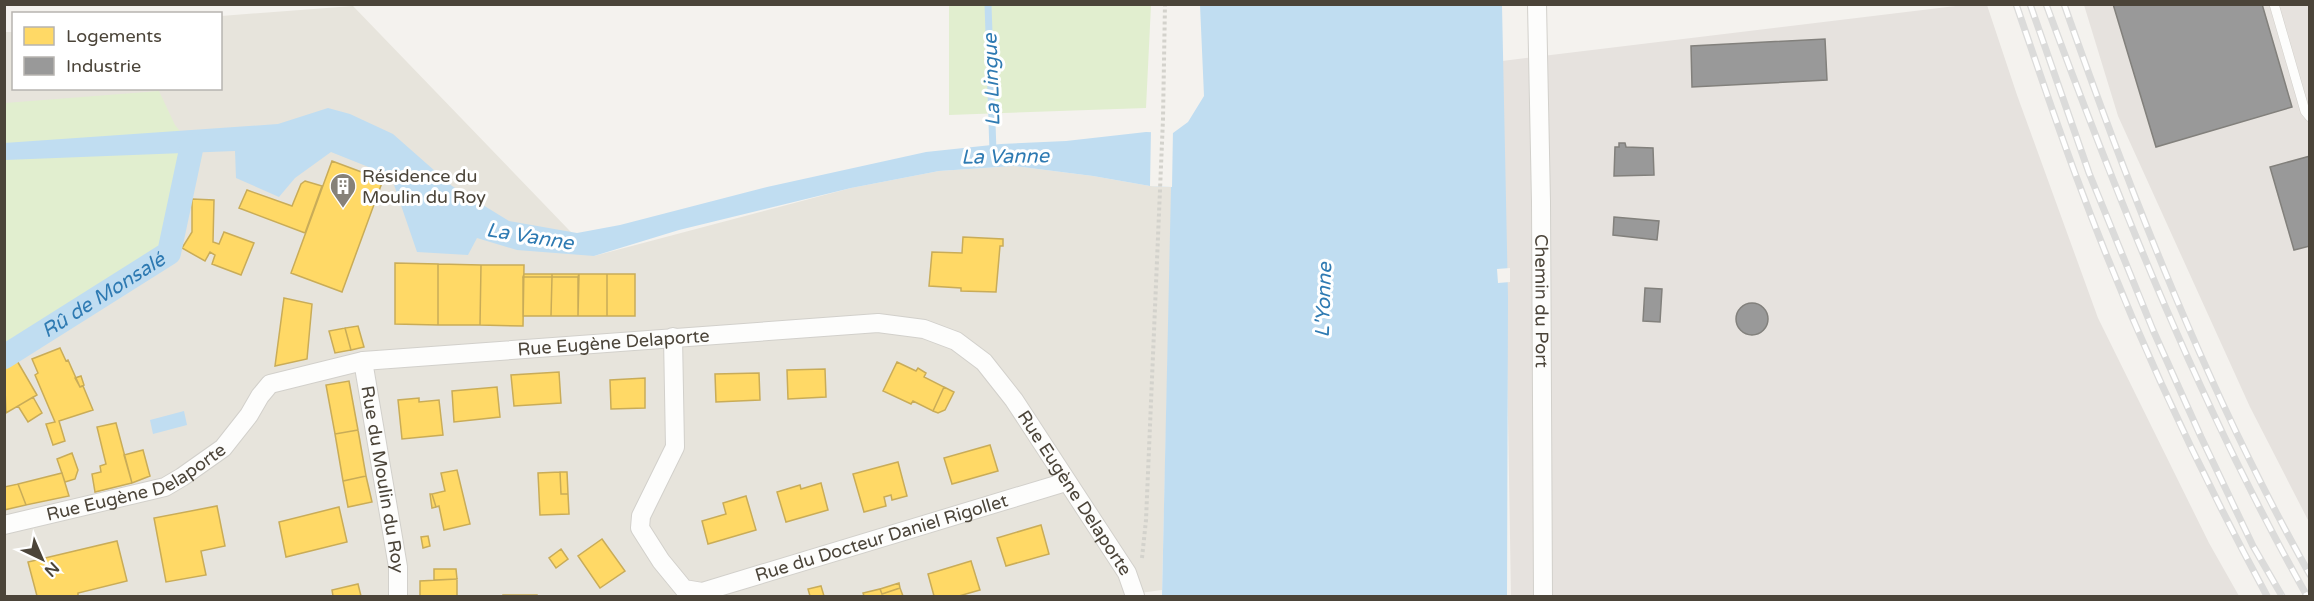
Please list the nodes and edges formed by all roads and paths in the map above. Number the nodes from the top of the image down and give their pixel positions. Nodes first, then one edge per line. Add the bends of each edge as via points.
1 (1165, 4) edge
2 (1537, 4) edge
3 (2274, 4) edge
4 (2310, 117) edge
5 (673, 338) junction
6 (363, 362) junction
7 (1066, 482) junction
8 (4, 525) edge
9 (1144, 547) dead end
10 (1135, 596) edge
11 (398, 597) edge
12 (1543, 597) edge

1 - 9 path
2 - 12 street, Chemin du Port
3 - 4 lane
5 - 6 street, Rue Eugène Delaporte
5 - 7 street, Rue Eugène Delaporte via 878,322 924,329 956,341 984,362 1014,400
5 - 7 street, Rue du Docteur Daniel Rigollet via 675,447 641,516 640,528 684,589 702,592
6 - 8 street, Rue Eugène Delaporte via 270,384 223,448 165,487
6 - 11 street, Rue du Moulin du Roy via 398,567
7 - 10 street, Rue Eugène Delaporte via 1127,573

